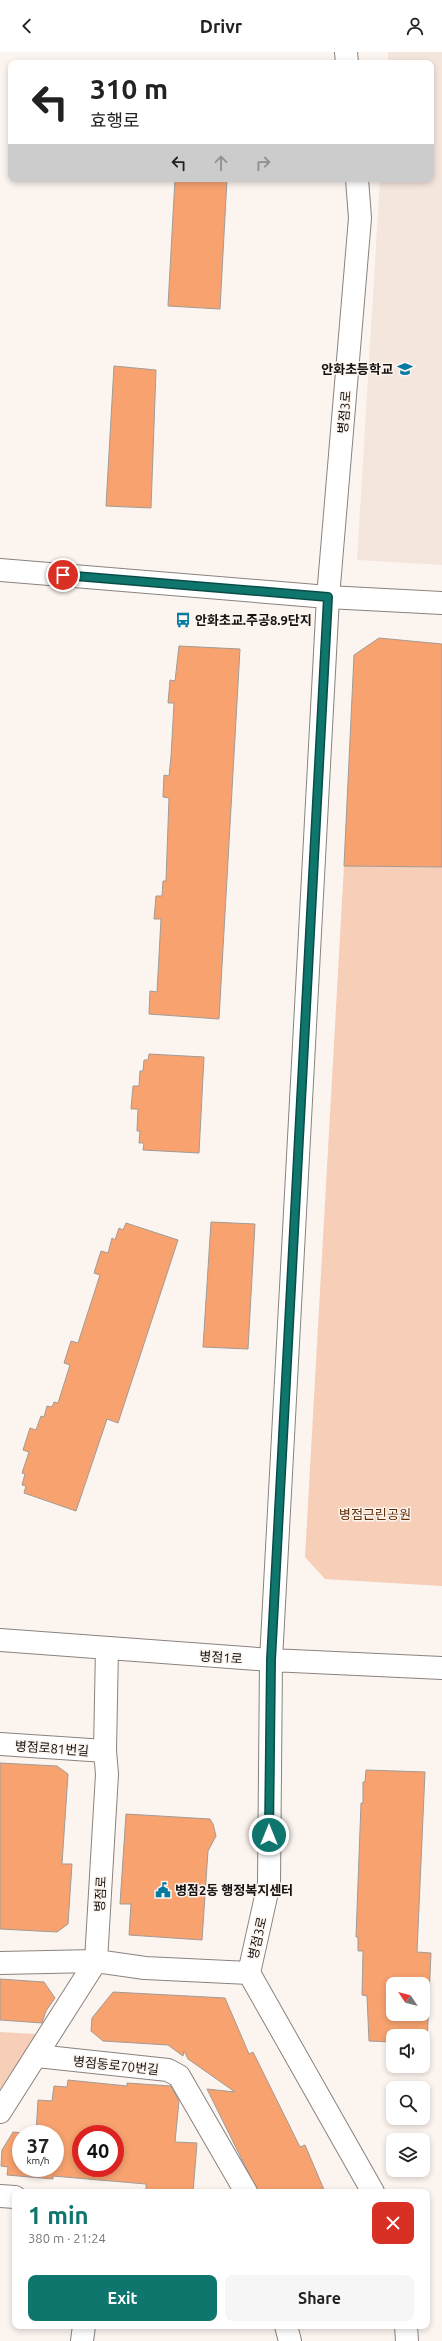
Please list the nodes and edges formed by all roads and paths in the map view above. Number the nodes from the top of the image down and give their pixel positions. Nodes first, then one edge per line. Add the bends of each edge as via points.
1 (357, 182) edge
2 (0, 570) edge
3 (328, 597) junction
4 (442, 603) edge
5 (0, 1640) edge
6 (107, 1648) junction
7 (271, 1660) junction
8 (442, 1668) edge
9 (0, 1744) edge
10 (105, 1751) junction
11 (96, 1961) junction
12 (0, 1963) edge
13 (249, 1972) junction
14 (37, 2056) junction
15 (0, 2112) edge
16 (244, 2189) edge
17 (371, 2189) edge
18 (0, 2196) edge
19 (12, 2197) edge
20 (84, 2329) edge
21 (287, 2329) edge
22 (406, 2329) edge
23 (82, 2341) edge
24 (290, 2341) edge
25 (407, 2341) edge

1 - 3 street, 병점3로 via 360,218
2 - 3 street
3 - 4 street
3 - 7 street, 병점3로
5 - 6 street, 병점1로
6 - 7 street, 병점1로
6 - 10 street, 병점로
7 - 8 street, 병점1로
7 - 13 street, 병점3로 via 269,1883
9 - 10 street, 병점로81번길
10 - 11 street, 병점로 via 107,1774
11 - 12 street
11 - 13 street via 145,1968
11 - 14 street, 병점로
13 - 17 street, 병점3로
14 - 15 street, 병점로
14 - 16 street, 병점동로70번길 via 168,2070 180,2076
18 - 19 street
20 - 23 street
21 - 24 street
22 - 25 street

